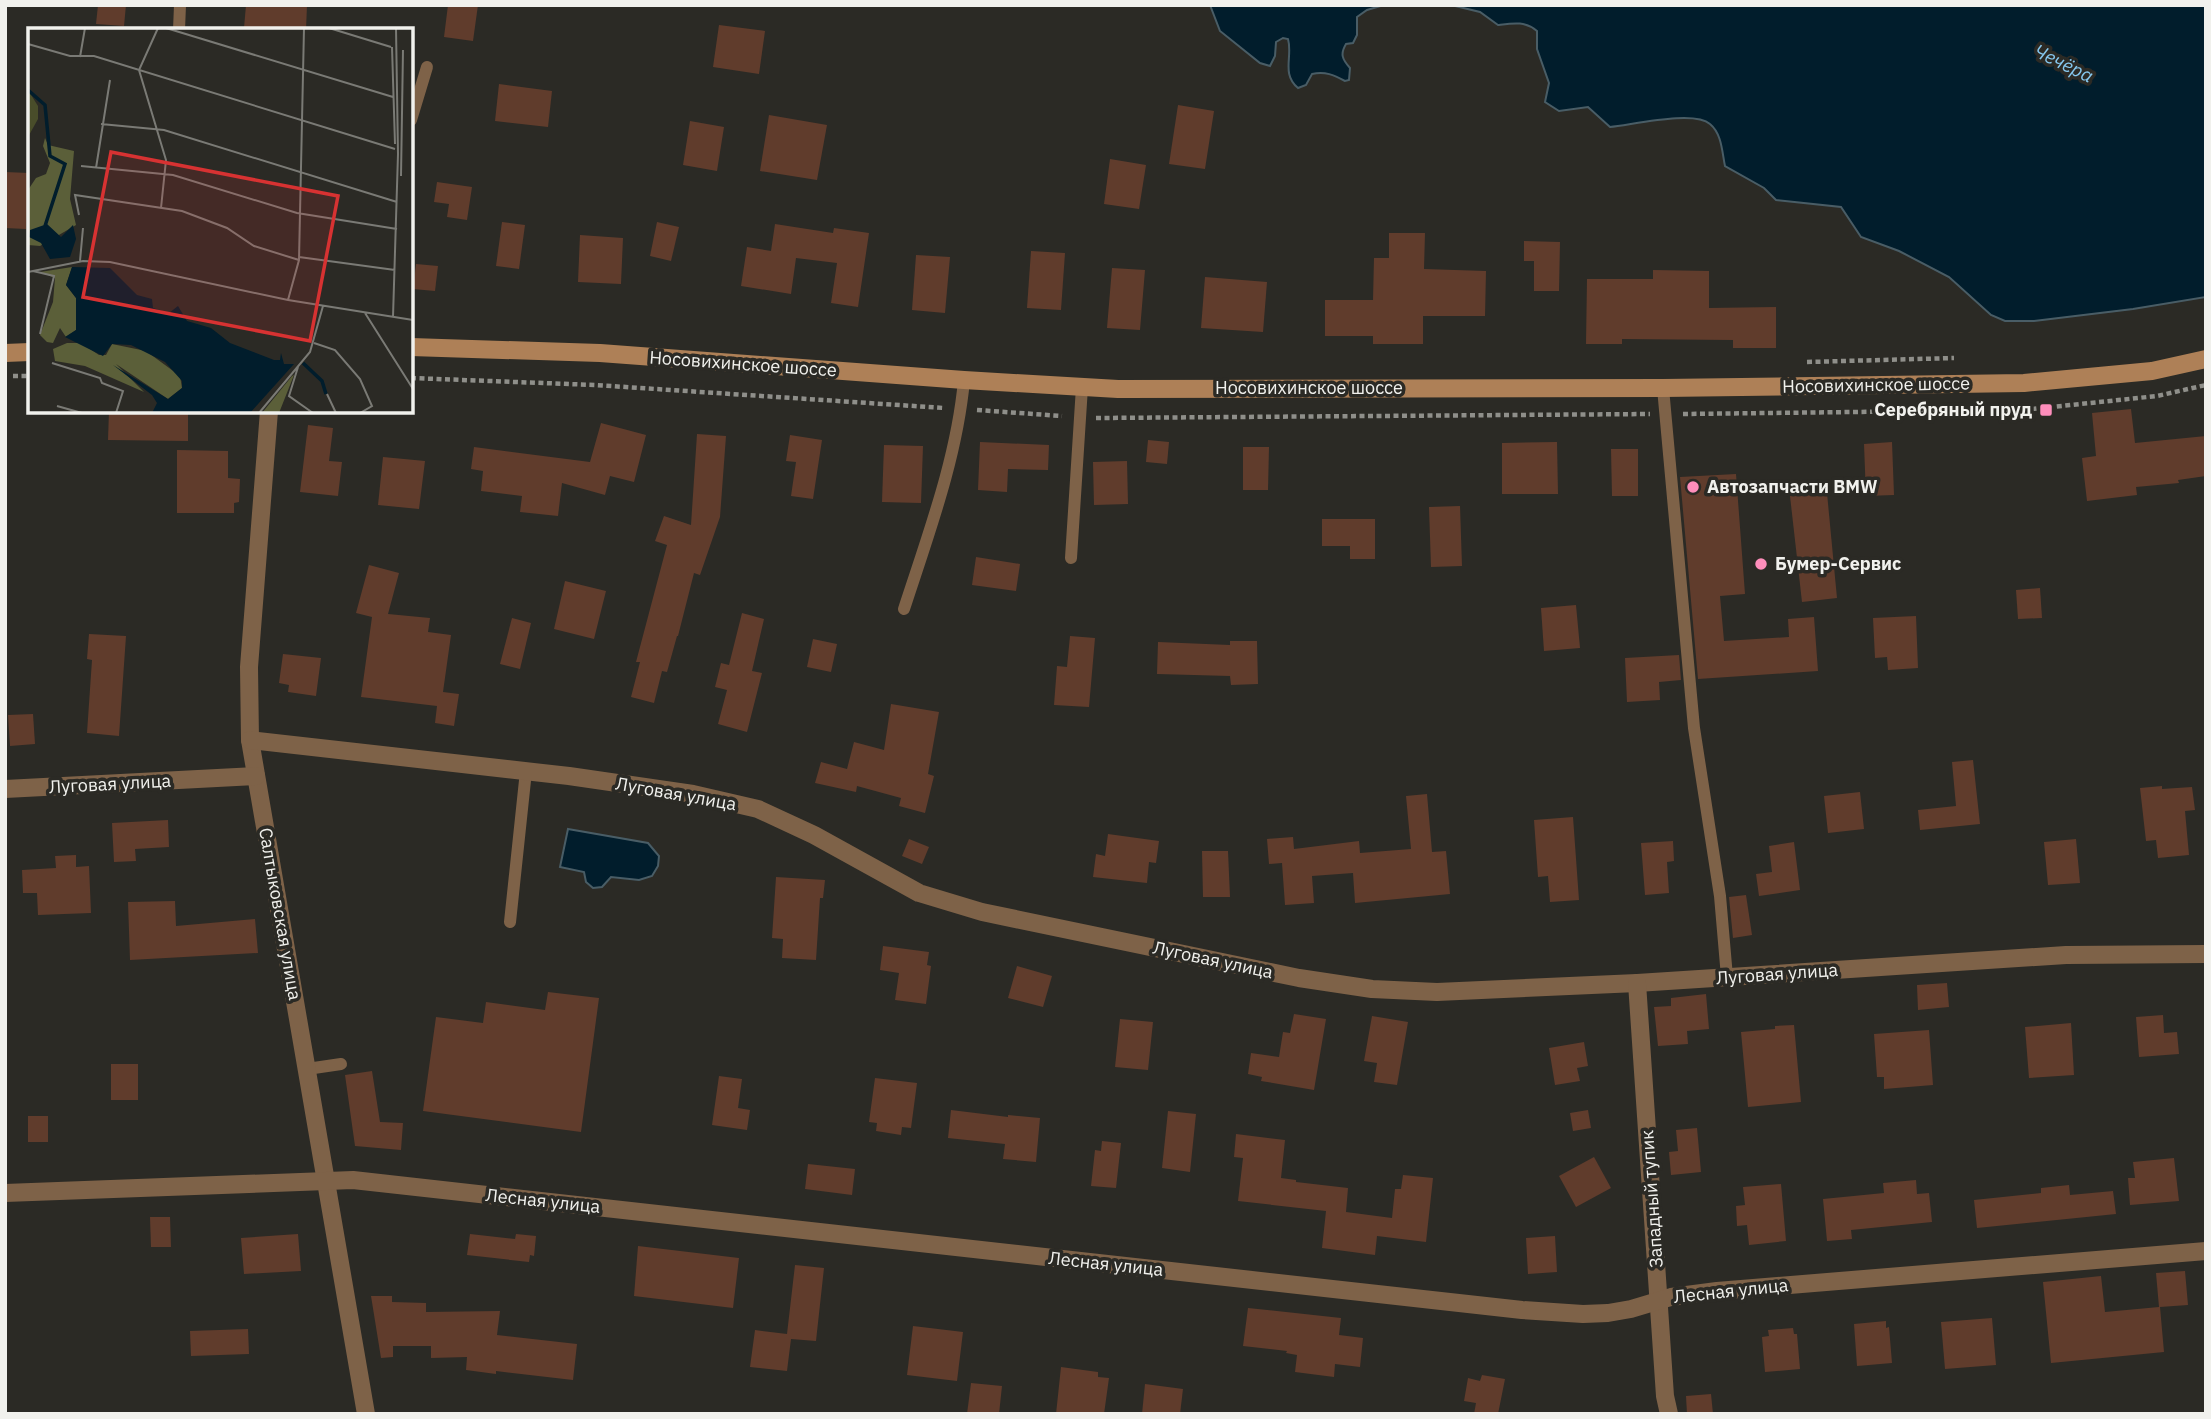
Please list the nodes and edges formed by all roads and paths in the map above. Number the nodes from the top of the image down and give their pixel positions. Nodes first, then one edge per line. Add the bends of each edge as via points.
1 (180, 5) edge
2 (179, 28) edge
3 (427, 67) dead end
4 (413, 113) edge
5 (413, 347) edge
6 (28, 352) edge
7 (5, 353) edge
8 (1954, 358) dead end
9 (2206, 359) edge
10 (1807, 362) dead end
11 (5, 376) edge
12 (28, 376) edge
13 (964, 380) junction
14 (2206, 386) edge
15 (1082, 387) junction
16 (1663, 387) junction
17 (269, 413) edge
18 (1665, 414) junction
19 (1071, 558) dead end
20 (904, 609) dead end
21 (250, 740) junction
22 (526, 771) junction
23 (256, 776) junction
24 (5, 789) edge
25 (510, 922) dead end
26 (2206, 954) edge
27 (1727, 977) junction
28 (1637, 983) junction
29 (341, 1064) dead end
30 (307, 1069) junction
31 (326, 1180) junction
32 (5, 1192) edge
33 (2206, 1251) edge
34 (1659, 1300) junction
35 (366, 1414) edge
36 (1669, 1414) edge

1 - 2 lane
3 - 4 lane
5 - 13 main road, Носовихинское шоссе via 600,353
6 - 7 main road
8 - 10 path
9 - 16 main road, Носовихинское шоссе via 2152,371 2024,383
11 - 12 path
13 - 15 main road, Носовихинское шоссе
13 - 20 lane via 940,496
14 - 18 path via 2157,396 2023,410
15 - 16 main road, Носовихинское шоссе
15 - 19 lane
16 - 18 lane
17 - 21 street, Салтыковская улица via 249,667
18 - 27 lane via 1694,728 1720,897
21 - 22 street, Луговая улица
21 - 23 street, Салтыковская улица
22 - 25 lane
22 - 28 street, Луговая улица via 693,794 758,809 919,892 982,912 1299,978 1372,989 1437,992
23 - 24 street, Луговая улица
23 - 30 street, Салтыковская улица
26 - 27 street, Луговая улица via 2066,955
27 - 28 street, Луговая улица
28 - 34 street, Западный тупик
29 - 30 lane
30 - 31 street, Салтыковская улица
31 - 32 street, Лесная улица
31 - 34 street, Лесная улица via 1522,1310 1608,1313
31 - 35 street, Салтыковская улица
33 - 34 street, Лесная улица via 1717,1291
34 - 36 street, Западный тупик

